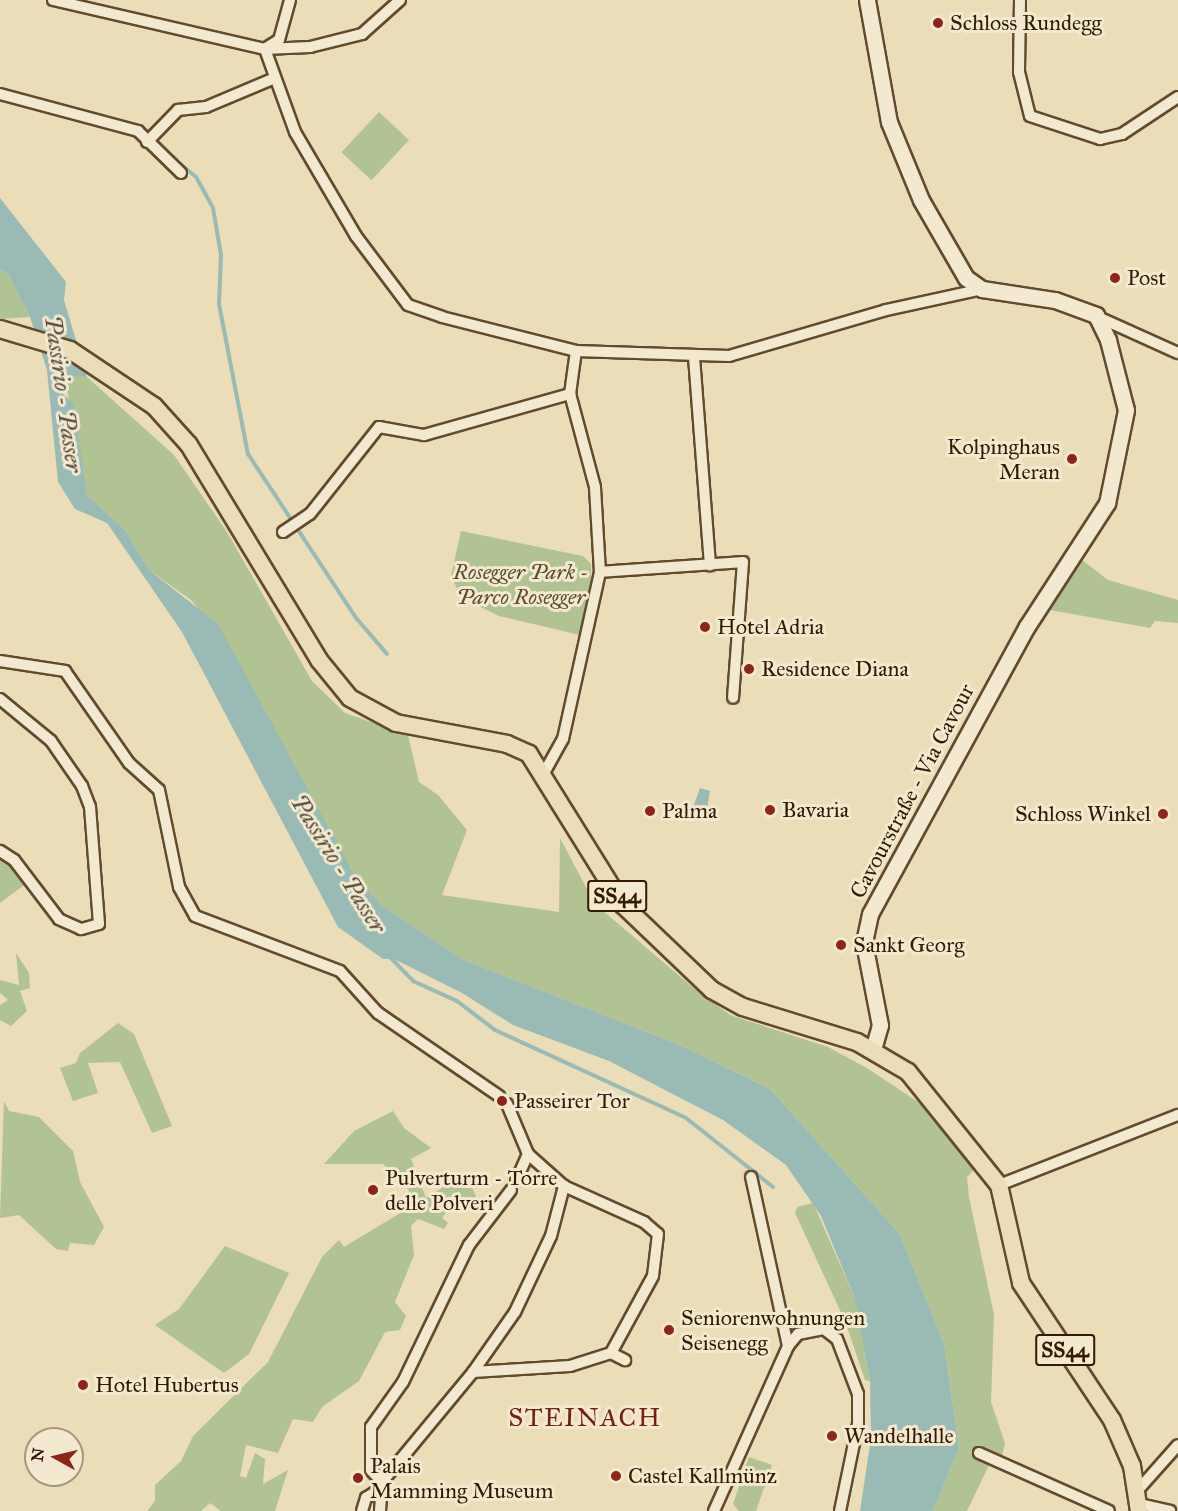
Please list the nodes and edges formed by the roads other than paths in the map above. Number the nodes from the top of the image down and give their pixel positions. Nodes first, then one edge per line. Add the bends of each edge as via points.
1 (53, 0) edge
2 (290, 0) edge
3 (400, 0) edge
4 (867, 0) edge
5 (1020, 0) edge
6 (265, 49) junction
7 (275, 78) junction
8 (0, 94) edge
9 (1178, 97) edge
10 (147, 142) junction
11 (181, 172) dead end
12 (982, 289) junction
13 (1096, 315) junction
14 (0, 329) edge
15 (576, 351) junction
16 (1178, 353) edge
17 (694, 357) junction
18 (570, 394) junction
19 (283, 532) dead end
20 (710, 565) junction
21 (600, 572) junction
22 (0, 661) edge
23 (733, 698) dead end
24 (0, 699) edge
25 (544, 773) junction
26 (0, 851) edge
27 (873, 1050) junction
28 (1178, 1115) edge
29 (528, 1154) junction
30 (751, 1177) dead end
31 (999, 1185) junction
32 (564, 1186) junction
33 (788, 1346) junction
34 (611, 1353) junction
35 (625, 1360) dead end
36 (473, 1372) junction
37 (1178, 1445) edge
38 (979, 1453) dead end
39 (381, 1486) junction
40 (1139, 1502) edge
41 (362, 1511) edge
42 (380, 1511) edge
43 (714, 1511) edge
44 (840, 1511) edge
45 (1109, 1511) edge
46 (1170, 1511) edge

1 - 6 street
2 - 6 street via 279,40
3 - 6 street via 362,34 310,47
4 - 12 street via 878,73 906,168 966,278
5 - 9 street via 1019,72 1030,116 1100,139 1122,135
6 - 7 street
7 - 10 street via 206,107 178,110
7 - 15 street via 308,157 381,273 408,305
8 - 10 street via 138,131
10 - 11 street
12 - 13 street via 1063,302
12 - 17 street via 886,310 729,356
13 - 16 street
13 - 27 street, Cavourstraße - Via Cavour via 1108,340 1126,410 1111,489 1089,535 1027,626 870,914 864,944 880,1025
14 - 25 main road, SS44 via 70,350 154,406 181,434 335,682 367,710 396,723 507,744 530,754
15 - 17 street
15 - 18 street
17 - 20 street
18 - 19 street via 424,435 379,427 310,514
18 - 21 street via 595,487
20 - 21 street
20 - 23 street via 743,562
21 - 25 street via 563,739
22 - 29 street via 56,667 88,698 129,763 159,790 178,887 195,915 340,971 378,1013 503,1100
24 - 26 street via 51,741 82,786 90,807 99,924 81,928 59,919 14,860
25 - 27 main road, SS44 via 623,905 712,990 743,1007
27 - 31 main road, SS44 via 908,1072 941,1106
28 - 31 street
29 - 32 street
29 - 39 street via 514,1186 470,1245 403,1382 370,1427 371,1470
30 - 33 street
31 - 40 main road, SS44 via 1021,1283 1112,1420
32 - 34 street via 644,1222 658,1234 655,1269 630,1326
32 - 36 street via 540,1261 515,1312
33 - 43 street
33 - 44 street via 798,1334 824,1329 837,1339 858,1394 858,1424
34 - 35 street
34 - 36 street via 570,1366
36 - 39 street
37 - 40 street
38 - 45 street
39 - 41 street via 366,1498
39 - 42 street
40 - 46 street

